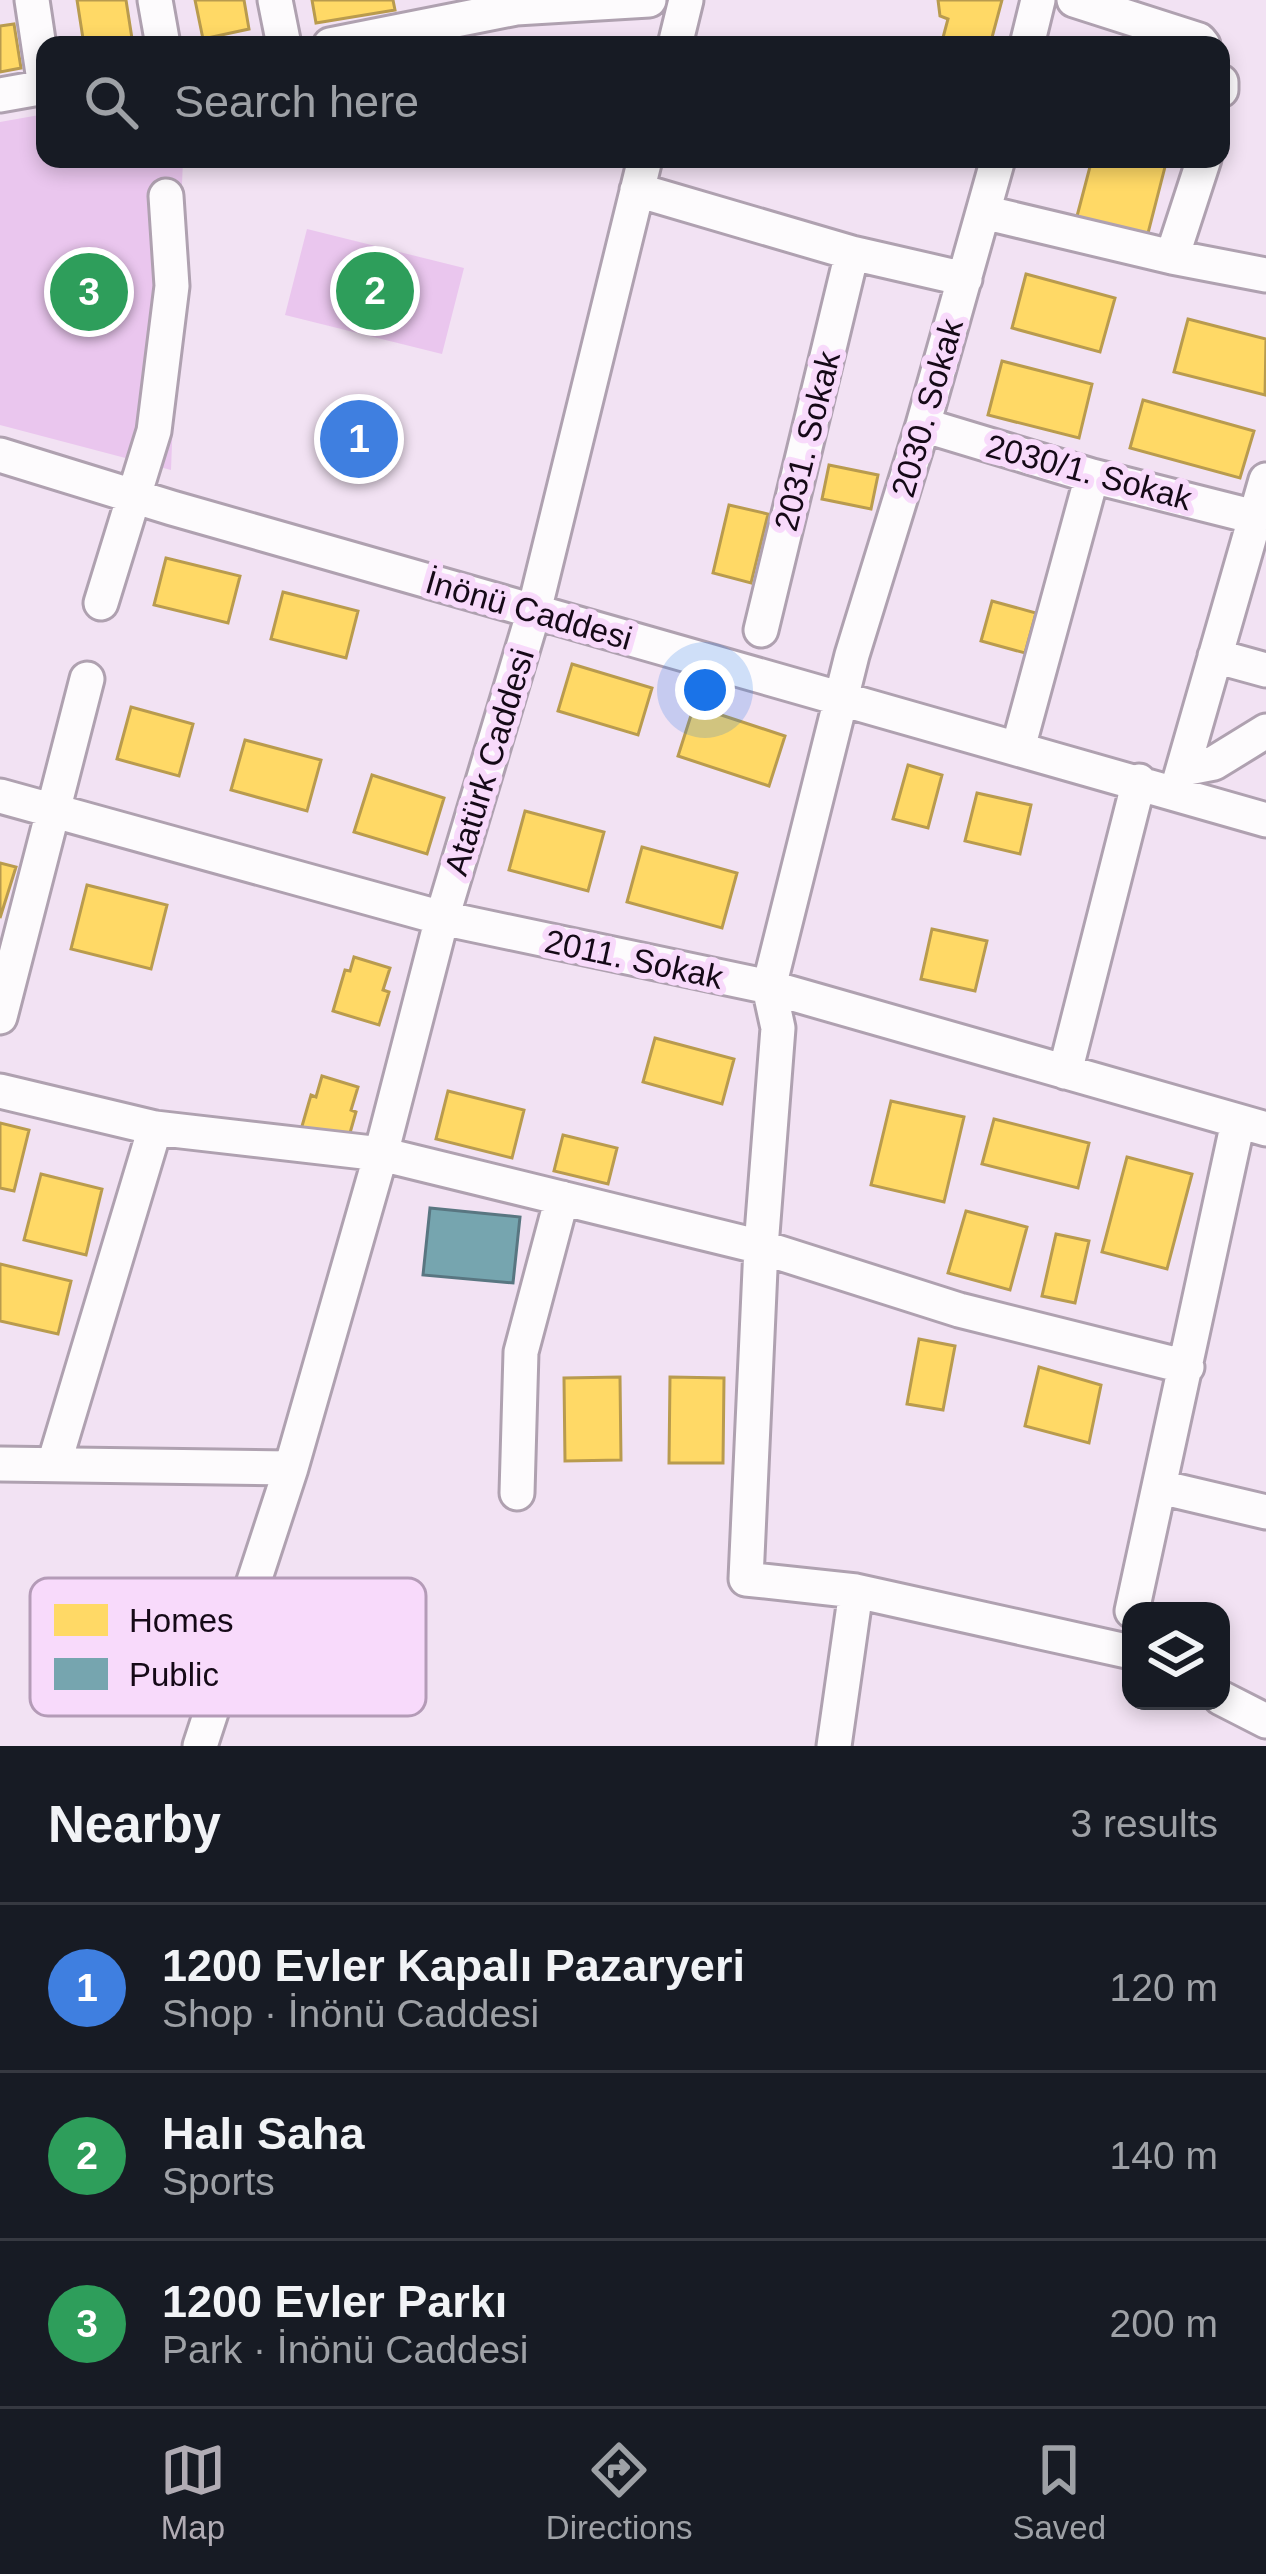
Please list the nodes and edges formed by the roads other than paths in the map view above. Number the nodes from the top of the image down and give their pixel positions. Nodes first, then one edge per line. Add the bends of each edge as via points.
1 (32, 0) edge
2 (155, 0) edge
3 (275, 0) edge
4 (650, 0) edge
5 (686, 0) edge
6 (1038, 0) edge
7 (1074, 0) edge
8 (516, 4) edge
9 (37, 36) edge
10 (161, 36) edge
11 (282, 36) edge
12 (371, 36) edge
13 (677, 36) edge
14 (1029, 36) edge
15 (1186, 36) edge
16 (36, 89) edge
17 (0, 95) edge
18 (995, 168) edge
19 (1201, 168) edge
20 (641, 175) edge
21 (166, 196) dead end
22 (983, 212) junction
23 (852, 253) junction
24 (1172, 257) junction
25 (1266, 275) edge
26 (964, 279) junction
27 (923, 425) junction
28 (0, 455) edge
29 (1092, 476) junction
30 (1266, 480) edge
31 (132, 496) junction
32 (1255, 517) junction
33 (101, 603) dead end
34 (534, 611) junction
35 (761, 630) dead end
36 (1215, 656) junction
37 (1266, 670) edge
38 (87, 679) dead end
39 (841, 699) junction
40 (1266, 731) edge
41 (1018, 748) junction
42 (1179, 781) junction
43 (1139, 782) junction
44 (0, 796) edge
45 (52, 809) junction
46 (1266, 820) edge
47 (442, 918) junction
48 (770, 987) junction
49 (0, 1017) edge
50 (1065, 1072) junction
51 (0, 1090) edge
52 (1252, 1126) edge
53 (155, 1128) junction
54 (381, 1154) junction
55 (562, 1198) junction
56 (760, 1247) junction
57 (1187, 1367) junction
58 (0, 1464) edge
59 (54, 1464) junction
60 (291, 1468) junction
61 (1160, 1487) junction
62 (517, 1493) dead end
63 (1266, 1513) edge
64 (255, 1578) edge
65 (856, 1591) junction
66 (1136, 1602) edge
67 (1122, 1631) edge
68 (1230, 1703) edge
69 (210, 1716) edge
70 (1266, 1721) edge
71 (200, 1746) edge
72 (834, 1746) edge

1 - 9 street
2 - 10 street
3 - 11 street
4 - 8 street
5 - 13 street
6 - 14 street
7 - 15 street
8 - 12 street
16 - 17 street
18 - 22 street, 2030. Sokak
19 - 24 street
20 - 23 street
20 - 34 street, Atatürk Caddesi
21 - 31 street via 168,333 154,431
22 - 24 street
22 - 26 street, 2030. Sokak
23 - 26 street
23 - 35 street, 2031. Sokak
24 - 25 street
26 - 27 street, 2030. Sokak
27 - 29 street, 2030/1. Sokak
27 - 39 street, 2030. Sokak
28 - 31 street, İnönü Caddesi
29 - 32 street, 2030/1. Sokak
29 - 41 street
30 - 32 street
31 - 33 street
31 - 34 street, İnönü Caddesi
32 - 36 street
34 - 39 street, İnönü Caddesi
34 - 47 street, Atatürk Caddesi
36 - 37 street
36 - 42 street
38 - 45 street
39 - 41 street, İnönü Caddesi
39 - 48 street, 2030. Sokak
40 - 42 street
41 - 43 street, İnönü Caddesi
42 - 43 street, İnönü Caddesi
42 - 46 street, İnönü Caddesi
43 - 50 street
44 - 45 street, 2011. Sokak
45 - 47 street, 2011. Sokak
45 - 49 street
47 - 48 street, 2011. Sokak
47 - 54 street, Atatürk Caddesi
48 - 50 street, 2011. Sokak
48 - 56 street via 778,1028
50 - 52 street, 2011. Sokak
51 - 53 street
52 - 57 street
53 - 54 street
53 - 59 street
54 - 55 street
54 - 60 street, Atatürk Caddesi
55 - 56 street
55 - 62 street via 521,1352
56 - 57 street via 959,1310
56 - 65 street via 746,1580
57 - 61 street
58 - 59 street
59 - 60 street
60 - 64 street, Atatürk Caddesi
61 - 63 street
61 - 66 street
65 - 67 street
65 - 72 street
68 - 70 street
69 - 71 street, Atatürk Caddesi

